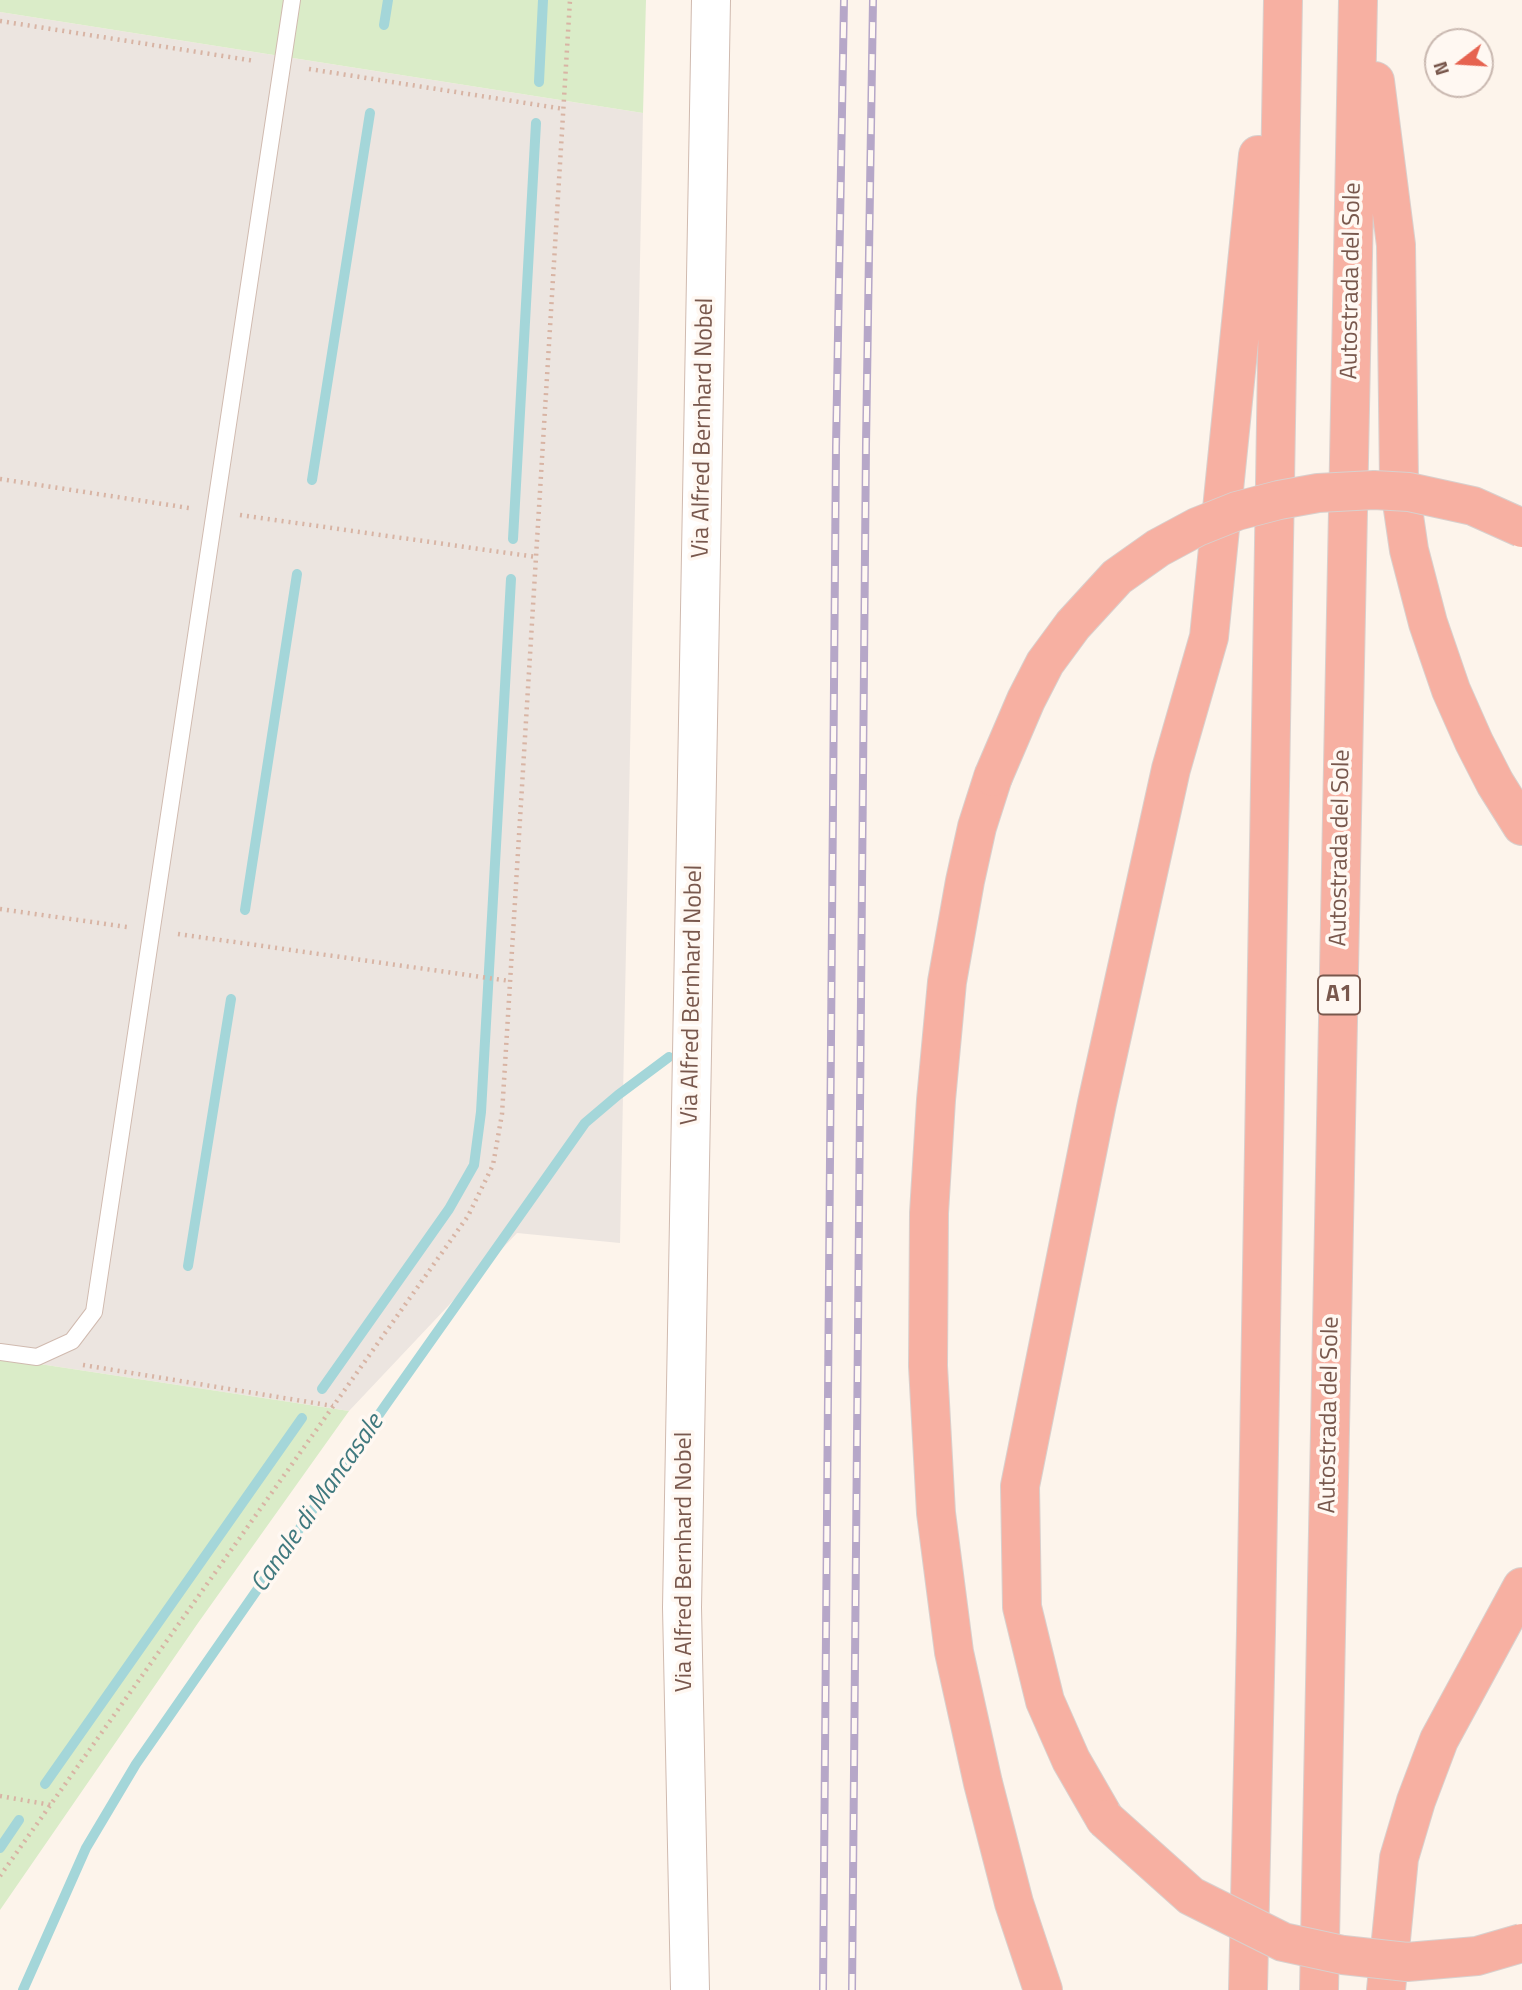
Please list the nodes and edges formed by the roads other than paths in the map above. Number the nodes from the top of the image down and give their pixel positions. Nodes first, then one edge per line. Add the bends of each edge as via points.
1 (292, 0) edge
2 (711, 0) edge
3 (1273, 0) edge
4 (1283, 0) edge
5 (1358, 0) edge
6 (1365, 0) edge
7 (1522, 528) edge
8 (1522, 827) edge
9 (0, 1352) edge
10 (1522, 1587) edge
11 (1522, 1943) edge
12 (690, 1990) edge
13 (1043, 1990) edge
14 (1248, 1990) edge
15 (1319, 1990) edge
16 (1387, 1990) edge

1 - 9 lane via 94,1312 72,1341 37,1357
2 - 12 street, Via Alfred Bernhard Nobel via 682,1607
3 - 11 highway, bridge via 1209,636 1168,782 1097,1102 1020,1486 1022,1607 1045,1701 1071,1760 1105,1819 1191,1896 1283,1942 1343,1955 1407,1962 1477,1956
4 - 14 highway
5 - 15 highway, Autostrada del Sole / A1
6 - 8 highway via 1396,245 1399,482 1409,551 1451,690 1495,783
7 - 13 highway, bridge via 1474,506 1409,492 1374,490 1279,500 1197,527 1117,577 1073,625 1045,663 993,777 977,827 947,982 929,1213 928,1366 936,1513 954,1652 1014,1903
10 - 16 highway via 1439,1740 1416,1801 1399,1858

